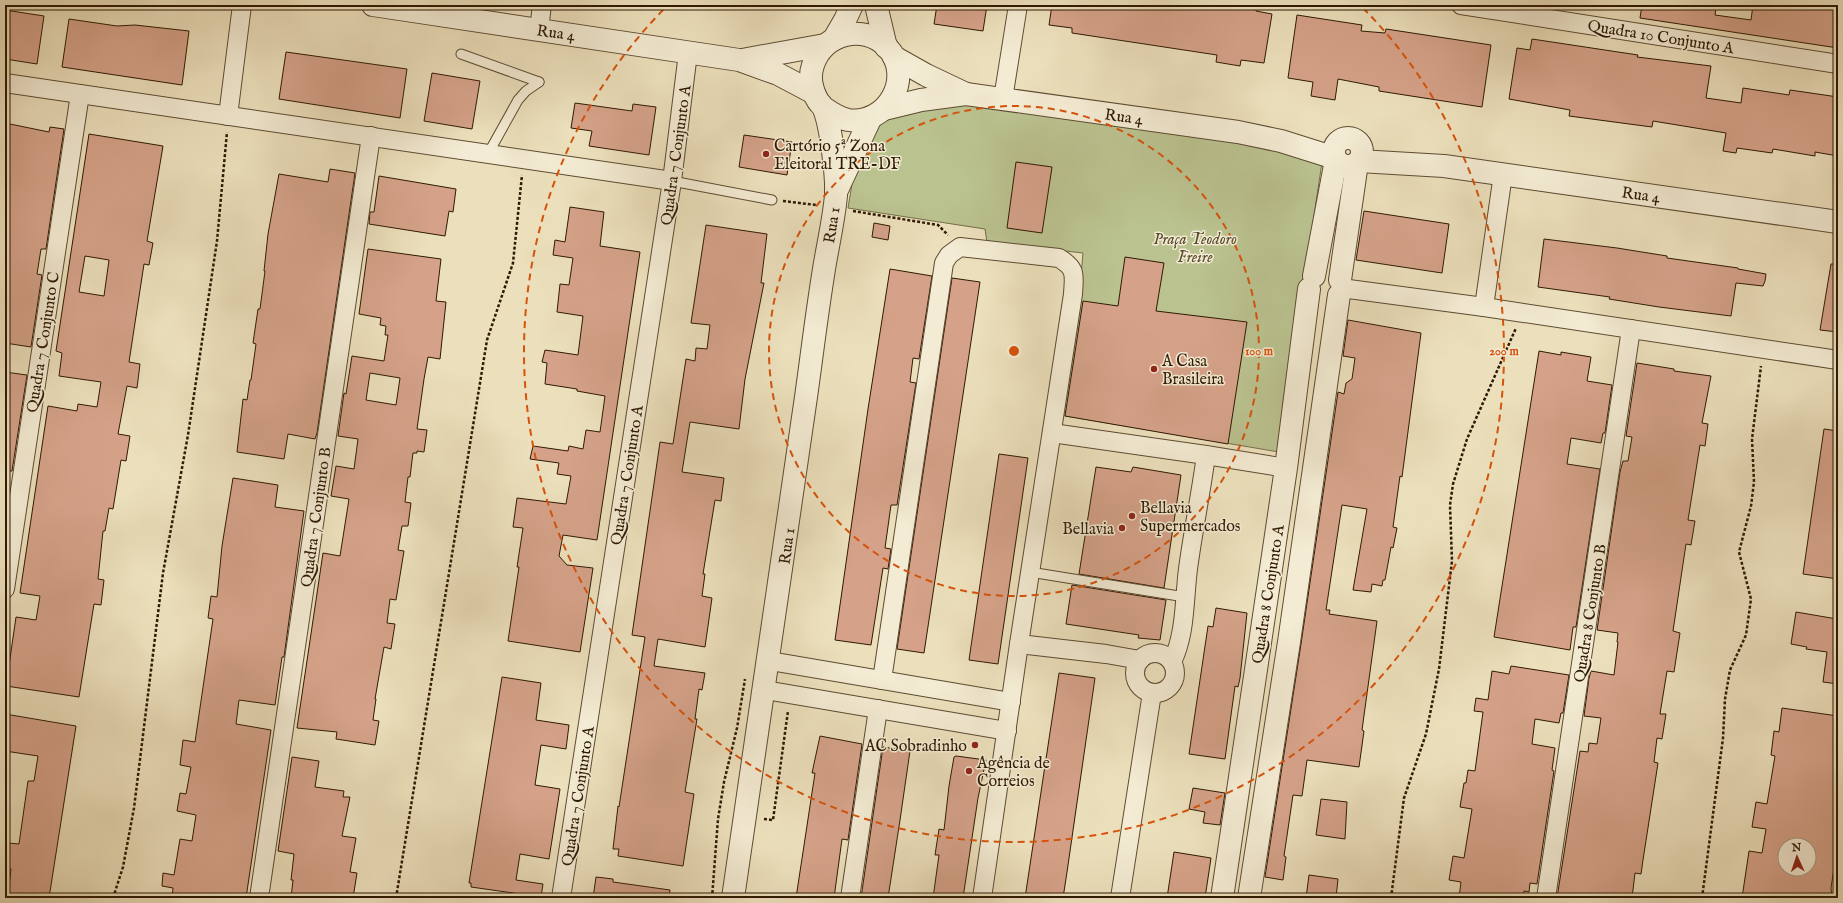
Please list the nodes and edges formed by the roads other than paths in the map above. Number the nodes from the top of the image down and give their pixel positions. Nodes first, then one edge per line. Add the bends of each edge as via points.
1 (242, 5) edge
2 (373, 5) edge
3 (542, 5) edge
4 (852, 5) edge
5 (876, 5) edge
6 (1018, 5) edge
7 (1461, 5) edge
8 (539, 30) junction
9 (829, 42) junction
10 (688, 52) junction
11 (890, 52) junction
12 (461, 54) dead end
13 (739, 60) junction
14 (1838, 64) edge
15 (5, 83) edge
16 (80, 94) junction
17 (966, 94) junction
18 (1003, 99) junction
19 (819, 100) junction
20 (878, 113) junction
21 (228, 116) junction
22 (371, 136) junction
23 (488, 154) junction
24 (1347, 155) junction
25 (1504, 174) junction
26 (672, 181) junction
27 (772, 200) road end
28 (825, 205) junction
29 (1838, 222) edge
30 (1311, 282) junction
31 (1340, 288) junction
32 (1484, 307) junction
33 (1631, 329) junction
34 (1838, 360) edge
35 (1052, 433) junction
36 (1206, 455) junction
37 (1286, 468) junction
38 (1030, 572) junction
39 (5, 590) edge
40 (1185, 597) junction
41 (1266, 606) junction
42 (1294, 609) junction
43 (1261, 639) junction
44 (1289, 642) junction
45 (1019, 644) junction
46 (1140, 660) junction
47 (770, 661) junction
48 (1172, 662) junction
49 (830, 671) junction
50 (882, 680) junction
51 (765, 690) junction
52 (1152, 692) junction
53 (973, 695) junction
54 (825, 700) junction
55 (1011, 702) junction
56 (878, 709) junction
57 (968, 724) junction
58 (1007, 731) junction
59 (259, 898) edge
60 (561, 898) edge
61 (733, 898) edge
62 (850, 898) edge
63 (982, 898) edge
64 (1120, 898) edge
65 (1222, 898) edge
66 (1249, 898) edge
67 (1546, 898) edge

1 - 21 street
2 - 8 street, Rua 4
3 - 8 street
4 - 9 street
5 - 11 street
6 - 18 street
7 - 14 street, Quadra 10 Conjunto A
8 - 10 street, Rua 4
9 - 11 street via 847,34 861,34 875,38
9 - 13 street via 781,54
9 - 19 street via 817,55 812,67 811,80
10 - 13 street, Rua 4
10 - 26 street, Quadra 7 Conjunto A
11 - 17 street via 926,75
11 - 20 street via 898,71 898,85 893,98
12 - 23 lane via 538,82 518,100
13 - 19 street via 778,74
15 - 16 street
16 - 21 street
16 - 39 street, Quadra 7 Conjunto C
17 - 18 street, Rua 4
17 - 20 street via 921,100
18 - 24 street, Rua 4 via 1238,132
19 - 20 street via 834,115 846,120 859,120
19 - 28 street via 834,162
20 - 28 street
21 - 22 street
22 - 23 street
22 - 59 street, Quadra 7 Conjunto B
23 - 26 street
24 - 25 street, Rua 4
24 - 30 street, Quadra 8 Conjunto A
24 - 31 street, Quadra 8 Conjunto A
25 - 29 street, Rua 4
25 - 32 street
26 - 27 lane
26 - 60 street, Quadra 7 Conjunto A
28 - 47 street, Rua 1 via 823,272
30 - 31 street via 1320,271 1328,271 1335,274
30 - 37 street, Quadra 8 Conjunto A
31 - 32 street
31 - 42 street, Quadra 8 Conjunto A
32 - 33 street
33 - 34 street
33 - 67 street, Quadra 8 Conjunto B
35 - 36 street
35 - 38 street
35 - 50 street via 1074,273 1070,265 1059,258 960,247 949,255 944,263
36 - 37 street
36 - 40 street
37 - 41 street, Quadra 8 Conjunto A
38 - 40 lane
38 - 45 street
40 - 48 street via 1179,645
41 - 42 street via 1277,601 1284,602
41 - 43 street, Quadra 8 Conjunto A
42 - 44 street, Quadra 8 Conjunto A
43 - 44 street via 1267,647 1277,649
43 - 65 street, Quadra 8 Conjunto A
44 - 66 street, Quadra 8 Conjunto A
45 - 46 street
45 - 55 street
46 - 48 street via 1146,655 1160,653
46 - 52 street via 1135,676 1138,684
47 - 49 street
47 - 51 street, Rua 1
48 - 52 street via 1175,678 1170,687 1162,692
49 - 50 street
49 - 54 street
50 - 53 street
51 - 54 street
51 - 61 street, Rua 1
52 - 64 street
53 - 55 street
53 - 57 street
54 - 56 street
55 - 58 street
56 - 57 street
56 - 62 street
57 - 58 street
58 - 63 street

